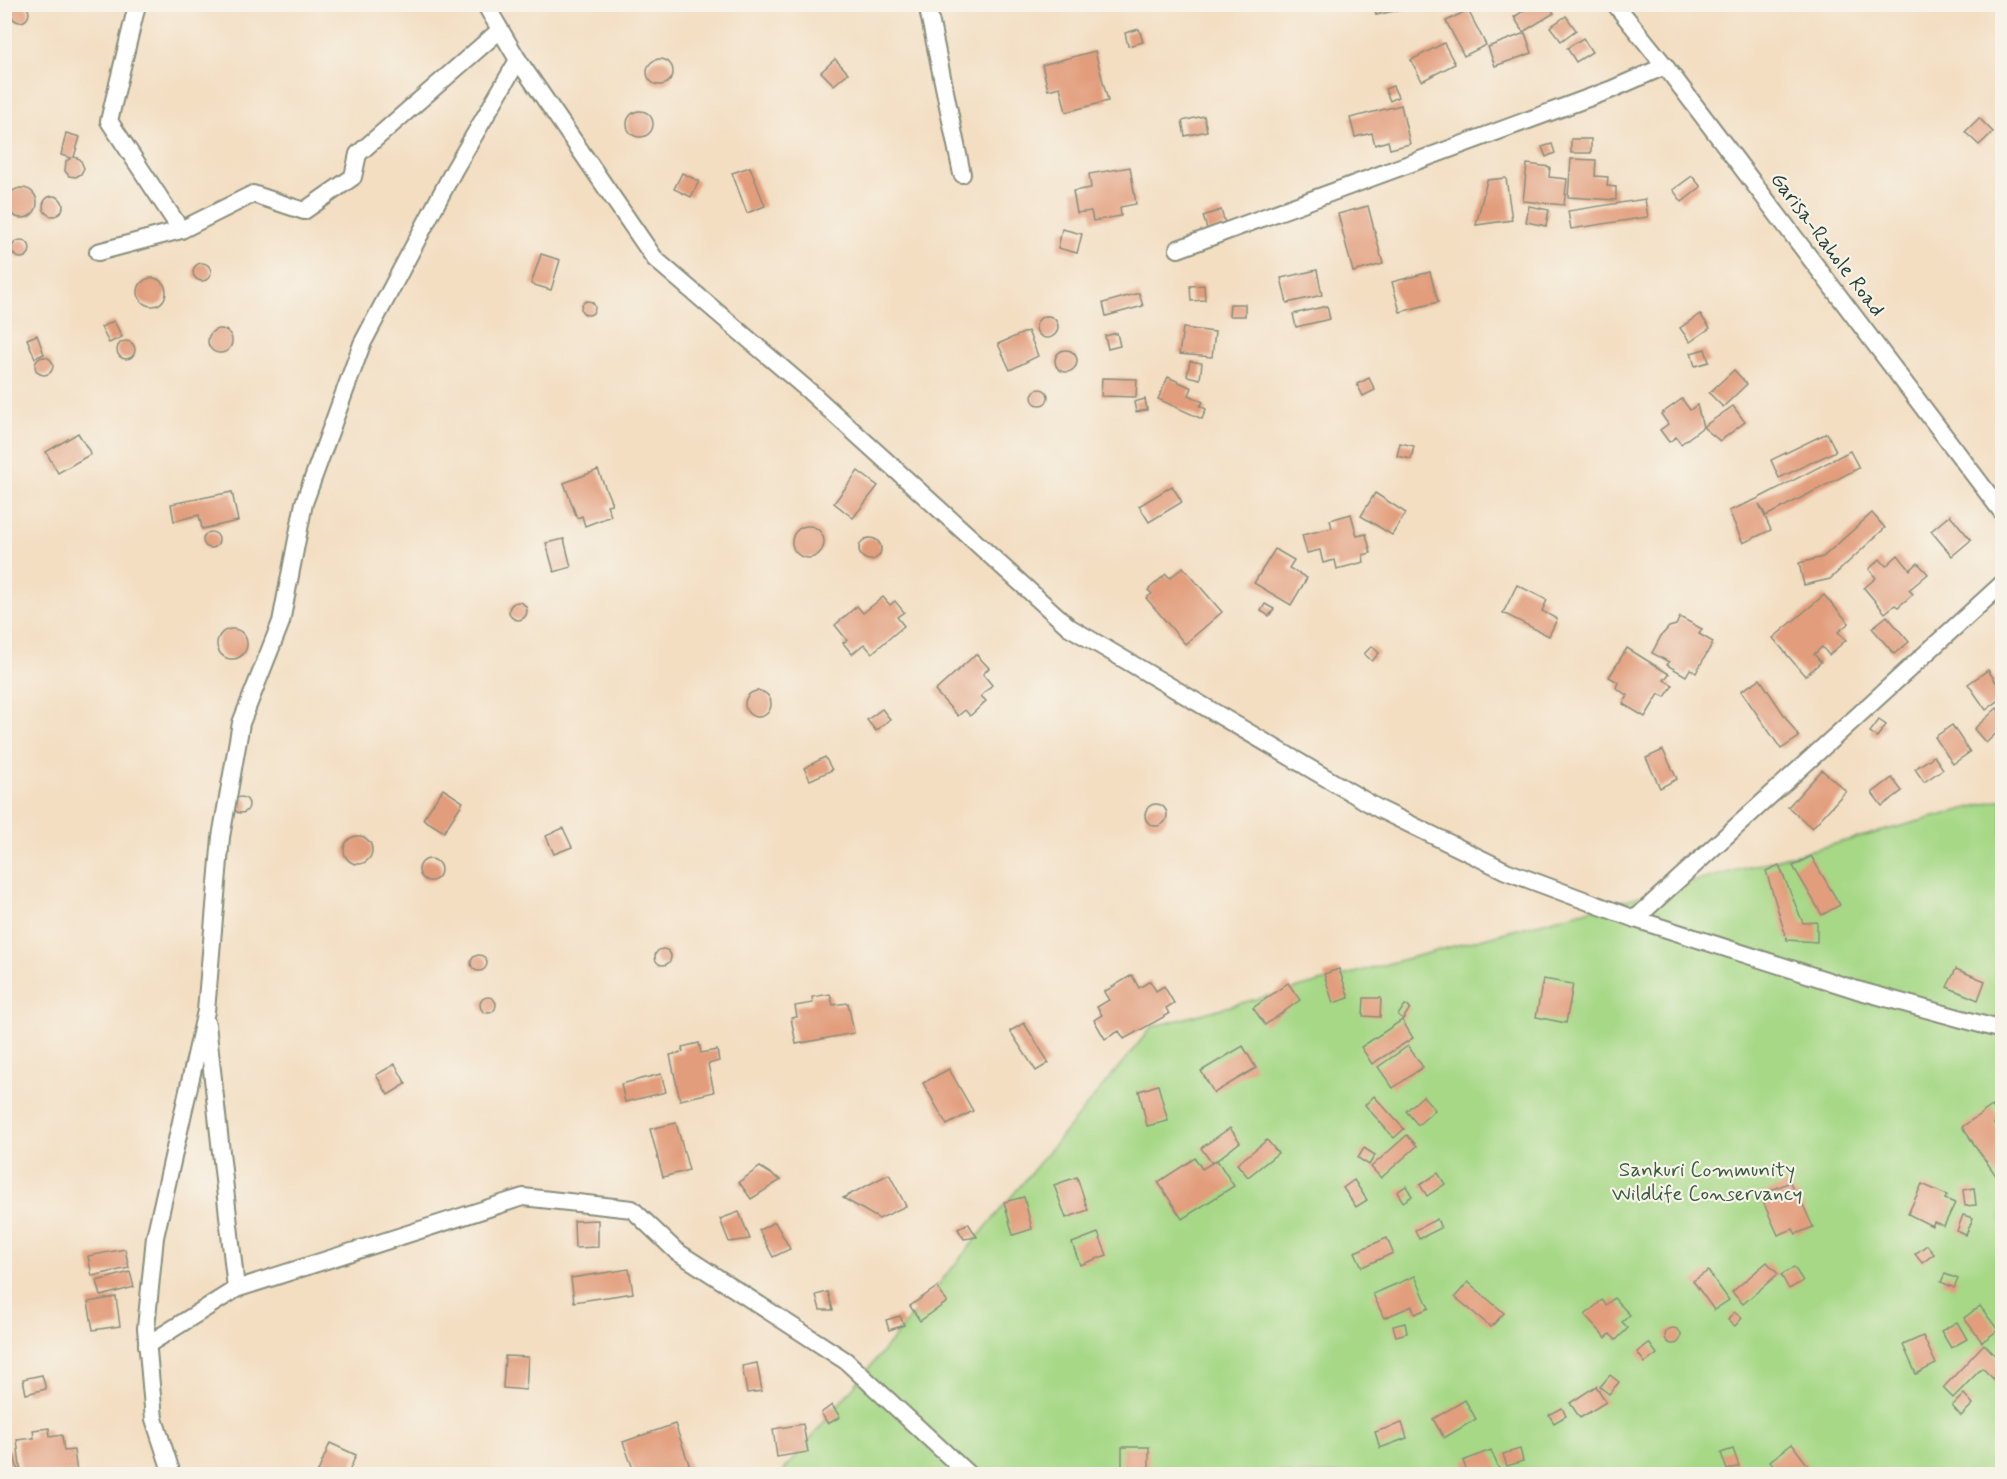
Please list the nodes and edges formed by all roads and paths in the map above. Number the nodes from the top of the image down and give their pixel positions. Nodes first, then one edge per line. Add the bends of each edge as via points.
1 (134, 4) edge
2 (485, 4) edge
3 (927, 4) edge
4 (1615, 4) edge
5 (500, 30) junction
6 (518, 60) junction
7 (1665, 66) junction
8 (962, 174) dead end
9 (181, 230) junction
10 (1178, 249) dead end
11 (98, 252) dead end
12 (2002, 512) edge
13 (2002, 584) edge
14 (1635, 918) junction
15 (206, 1011) junction
16 (2002, 1030) edge
17 (236, 1289) junction
18 (147, 1345) junction
19 (172, 1474) edge
20 (968, 1474) edge

1 - 9 street via 136,9 109,121
2 - 5 street
3 - 8 street
4 - 7 street, Garisa-Rahole Road
5 - 6 street
5 - 9 street via 358,154 353,177 304,211 253,194
6 - 14 street via 656,259 809,391 1069,627 1379,809 1506,871
6 - 15 street via 454,170 362,344 304,503 281,622 241,723 221,837
7 - 10 street via 1610,90
7 - 12 street, Garisa-Rahole Road
9 - 11 street
13 - 14 street
14 - 16 street via 1857,990
15 - 17 street
15 - 18 street via 155,1237
17 - 18 street
17 - 20 street via 523,1197 632,1209 676,1251 846,1360
18 - 19 street via 154,1419

